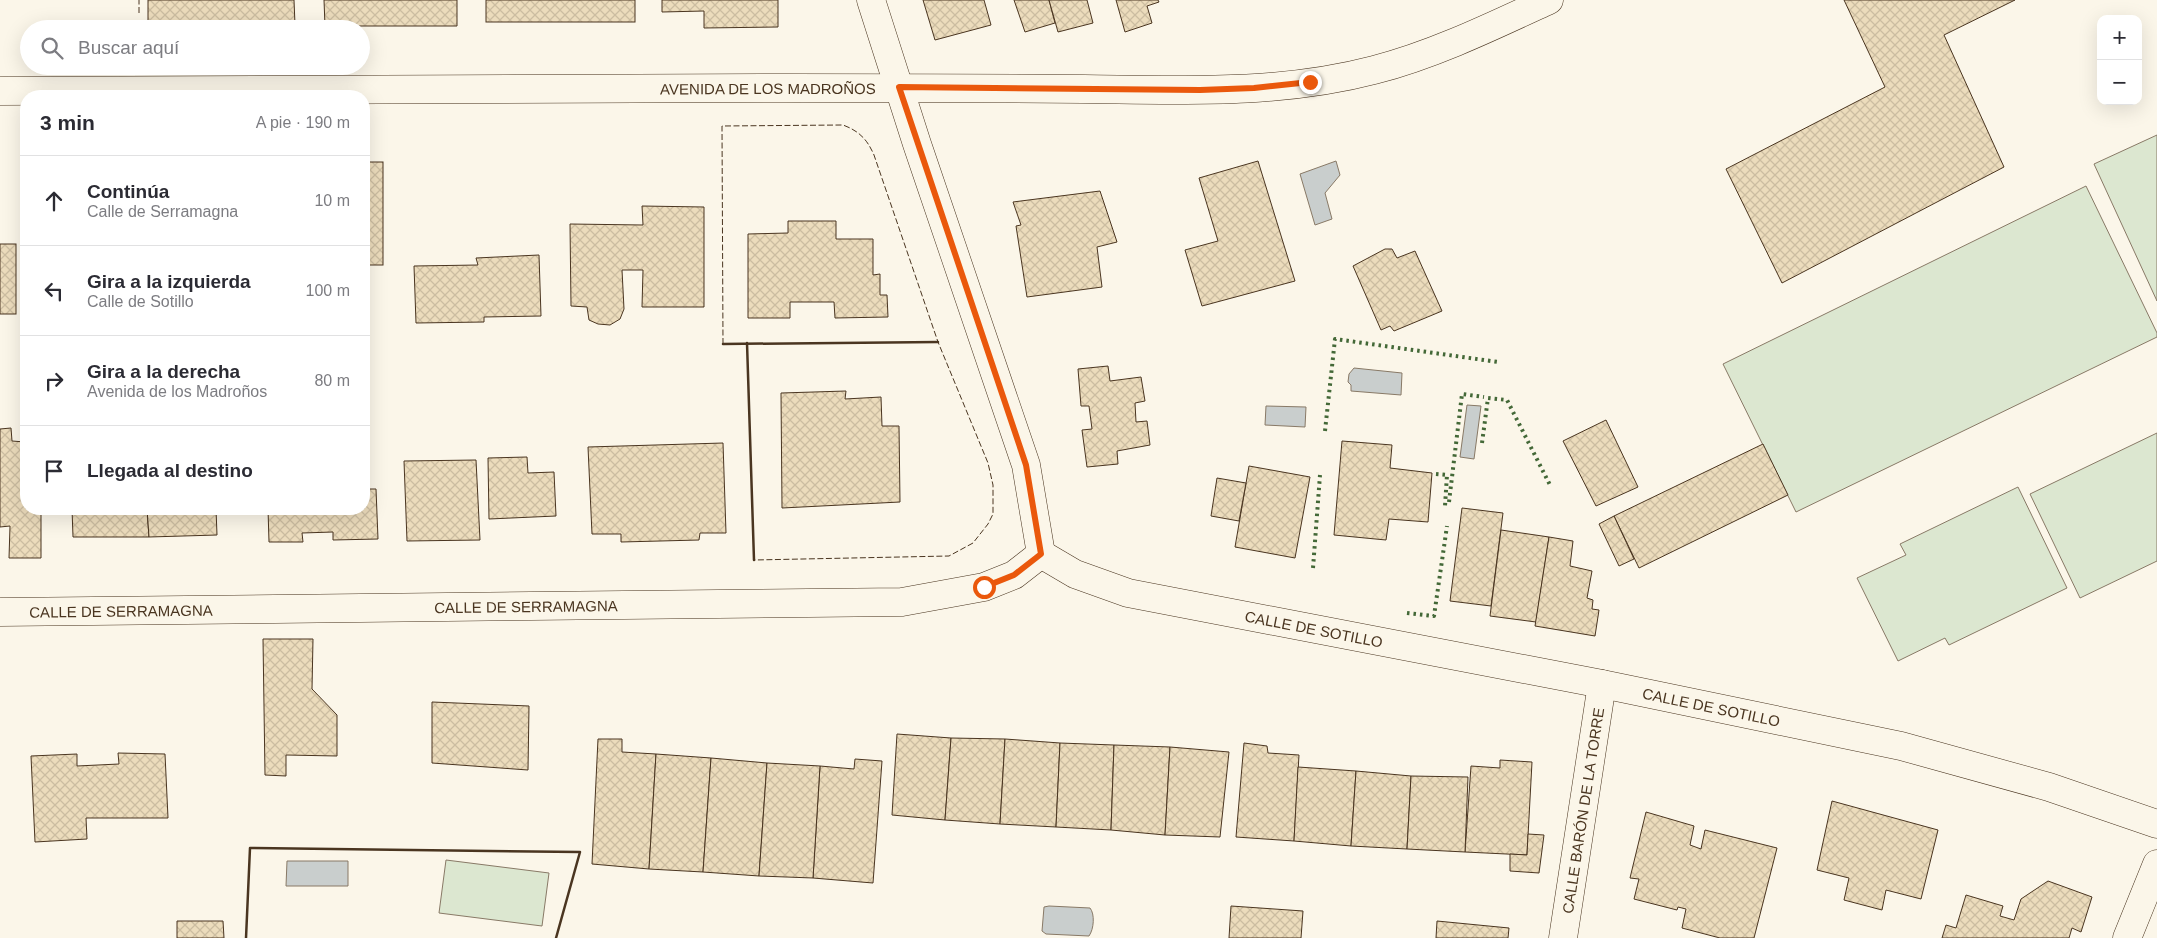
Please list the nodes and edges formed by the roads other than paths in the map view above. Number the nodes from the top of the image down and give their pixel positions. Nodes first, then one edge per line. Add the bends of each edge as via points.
1 (871, 0) edge
2 (1549, 0) edge
3 (899, 87) junction
4 (225, 90) edge
5 (0, 91) edge
6 (20, 91) edge
7 (1041, 554) junction
8 (0, 612) edge
9 (1602, 684) junction
10 (2157, 824) edge
11 (2157, 864) edge
12 (1563, 938) edge
13 (2127, 938) edge

1 - 3 street
2 - 3 street, AVENIDA DE LOS MADROÑOS via 1495,25 1393,64 1310,82 1200,90
3 - 4 street, AVENIDA DE LOS MADROÑOS
3 - 7 street via 1026,465
5 - 6 street, AVENIDA DE LOS MADROÑOS
7 - 8 street, CALLE DE SERRAMAGNA via 1014,575 984,587 902,602
7 - 9 street, CALLE DE SOTILLO via 1076,574 1128,593
9 - 10 street, CALLE DE SOTILLO via 1901,746 2049,787
9 - 12 street, CALLE BARÓN DE LA TORRE
11 - 13 street

